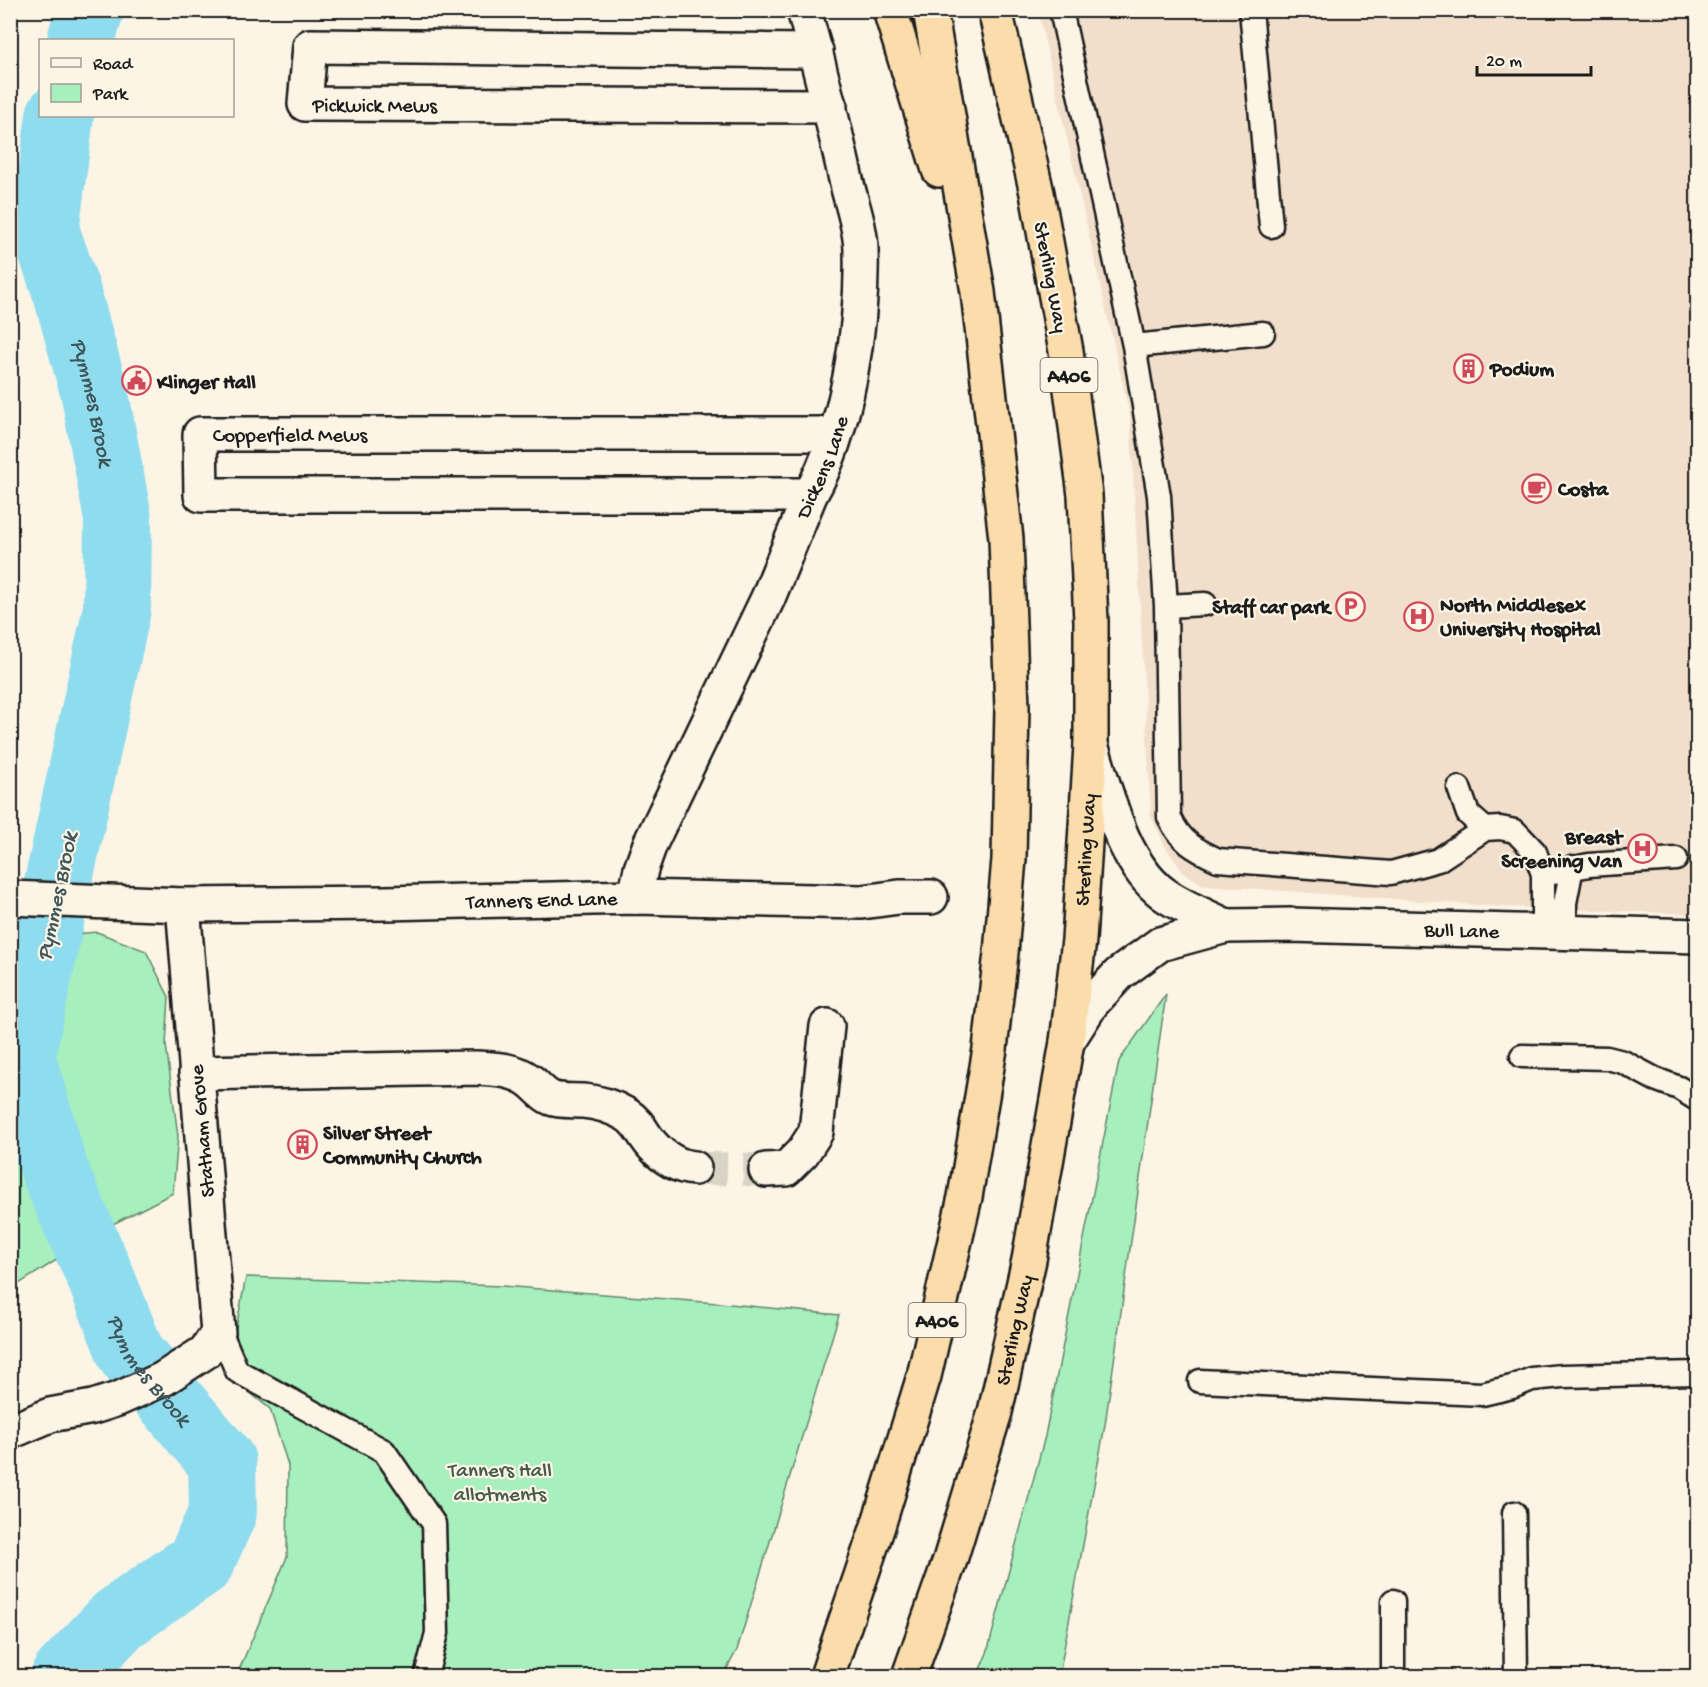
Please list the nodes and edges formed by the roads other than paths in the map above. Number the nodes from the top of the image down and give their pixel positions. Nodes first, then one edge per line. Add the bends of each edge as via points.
1 (804, 10) edge
2 (890, 10) edge
3 (930, 10) edge
4 (995, 10) edge
5 (1061, 10) edge
6 (1251, 10) edge
7 (816, 51) junction
8 (830, 106) junction
9 (1271, 226) dead end
10 (978, 292) junction
11 (1263, 333) dead end
12 (1134, 346) junction
13 (835, 434) junction
14 (810, 495) junction
15 (1205, 604) dead end
16 (1166, 606) junction
17 (1091, 745) junction
18 (1459, 788) dead end
19 (1485, 829) junction
20 (1676, 859) dead end
21 (1572, 867) junction
22 (1543, 874) junction
23 (636, 897) junction
24 (931, 897) dead end
25 (12, 898) edge
26 (168, 905) junction
27 (1226, 926) junction
28 (1554, 932) junction
29 (1698, 936) edge
30 (828, 1026) dead end
31 (1067, 1042) junction
32 (1522, 1056) dead end
33 (196, 1073) junction
34 (1698, 1100) edge
35 (694, 1168) tunnel mouth
36 (766, 1170) tunnel mouth
37 (211, 1342) junction
38 (1698, 1373) edge
39 (1200, 1380) dead end
40 (10, 1432) edge
41 (1514, 1513) dead end
42 (1393, 1601) dead end
43 (426, 1677) edge
44 (827, 1677) edge
45 (909, 1677) edge
46 (1393, 1677) edge
47 (1516, 1677) edge

1 - 7 street, Dickens Lane
2 - 10 highway, A406
3 - 10 highway, A406
4 - 17 highway, Sterling Way / A406 via 1066,351 1085,495
5 - 12 lane
6 - 9 lane
7 - 8 street, Dickens Lane
7 - 8 street, Pickwick Mews via 310,46 305,104
8 - 13 street, Dickens Lane via 861,249 859,320 851,377
10 - 44 highway, A406 via 1006,539 1012,708 1009,859 1001,953 990,1049 965,1197 924,1376
11 - 12 lane
12 - 16 lane via 1159,496
13 - 14 street, Dickens Lane
13 - 14 street, Copperfield Mews via 200,434 201,495
14 - 23 street, Dickens Lane via 768,598 650,844
15 - 16 lane
16 - 19 lane via 1169,817 1176,833 1195,849 1218,860 1392,873 1438,860
17 - 27 street via 1115,821 1146,876 1163,893
17 - 31 highway, Sterling Way / A406 via 1079,940
18 - 19 lane via 1468,814
19 - 22 lane via 1515,831 1535,852
20 - 21 lane
21 - 22 lane
21 - 28 lane
22 - 28 lane
23 - 24 street, Tanners End Lane via 862,902
23 - 26 street, Tanners End Lane
25 - 26 street, Tanners End Lane
26 - 33 street, Statham Grove
27 - 28 street, Bull Lane
27 - 31 street via 1160,944 1144,955 1092,1003
28 - 29 street, Bull Lane
30 - 36 street via 816,1132 786,1170
31 - 45 highway, Sterling Way / A406 via 1029,1260 995,1412
32 - 34 lane via 1607,1058 1623,1062
33 - 35 street via 505,1070 521,1075 552,1099 611,1106 630,1116 653,1146 672,1161 684,1168
33 - 37 street, Statham Grove
37 - 40 street via 163,1379 118,1399 51,1415
37 - 43 lane via 221,1333 237,1371 384,1451 434,1524 437,1633
38 - 39 lane via 1562,1376 1532,1379 1482,1394
41 - 47 lane
42 - 46 lane

